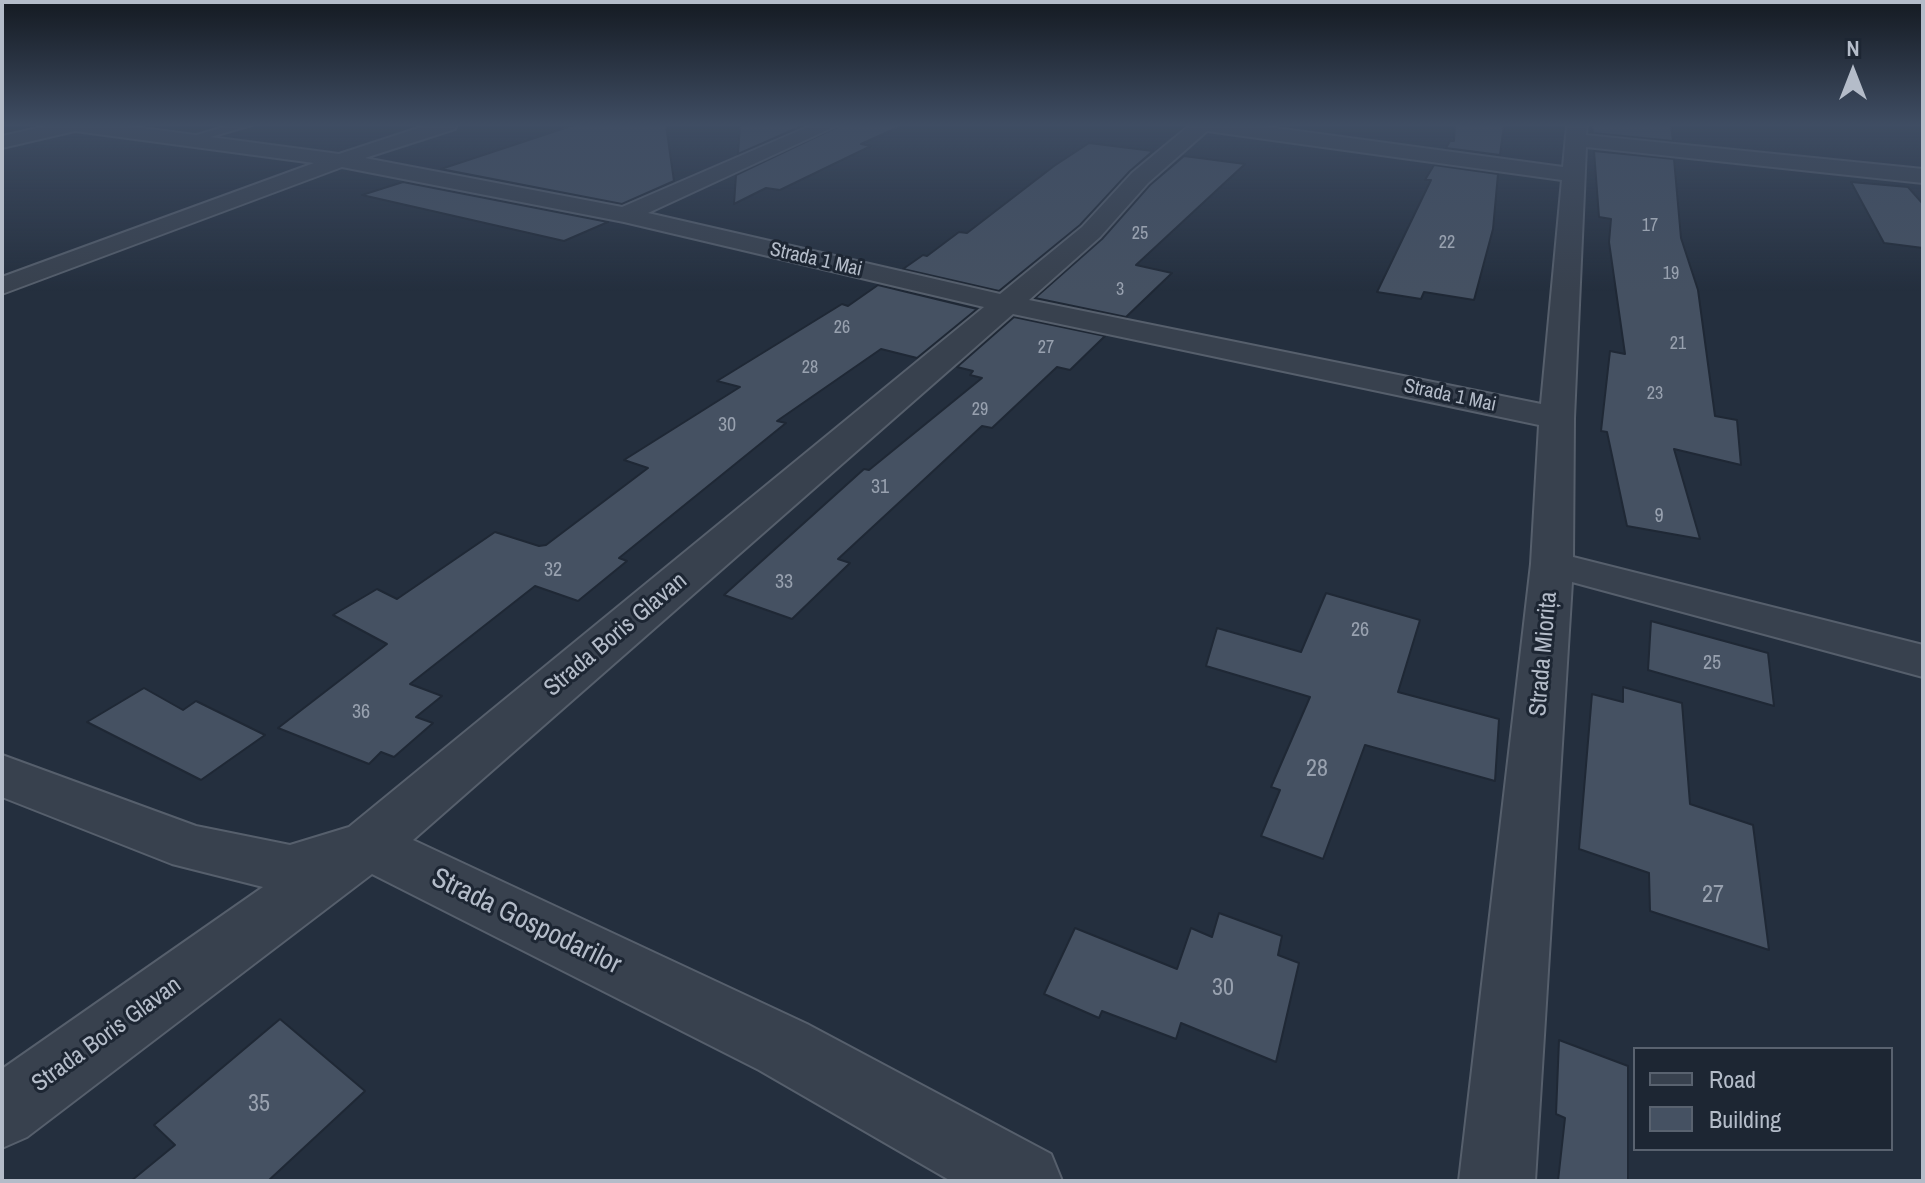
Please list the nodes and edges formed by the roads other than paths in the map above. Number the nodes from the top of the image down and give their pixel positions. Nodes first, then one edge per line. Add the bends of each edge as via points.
1 (286, 180) edge
2 (444, 180) edge
3 (703, 180) edge
4 (1138, 180) edge
5 (1573, 180) edge
6 (624, 215) junction
7 (2, 286) edge
8 (1007, 304) junction
9 (1557, 418) junction
10 (1552, 564) junction
11 (1923, 661) edge
12 (2, 775) edge
13 (368, 845) junction
14 (2, 1112) edge
15 (1024, 1181) edge
16 (1497, 1181) edge

1 - 7 street
2 - 6 street, Strada 1 Mai
3 - 6 street
4 - 8 street, Strada Boris Glavan via 1091,232
5 - 9 street, Strada Miorița
6 - 8 street, Strada 1 Mai
8 - 9 street, Strada 1 Mai
8 - 13 street, Strada Boris Glavan
9 - 10 street, Strada Miorița
10 - 11 street
10 - 16 street, Strada Miorița
12 - 13 street via 192,848 290,869
13 - 14 street, Strada Boris Glavan
13 - 15 street, Strada Gospodarilor via 783,1047

